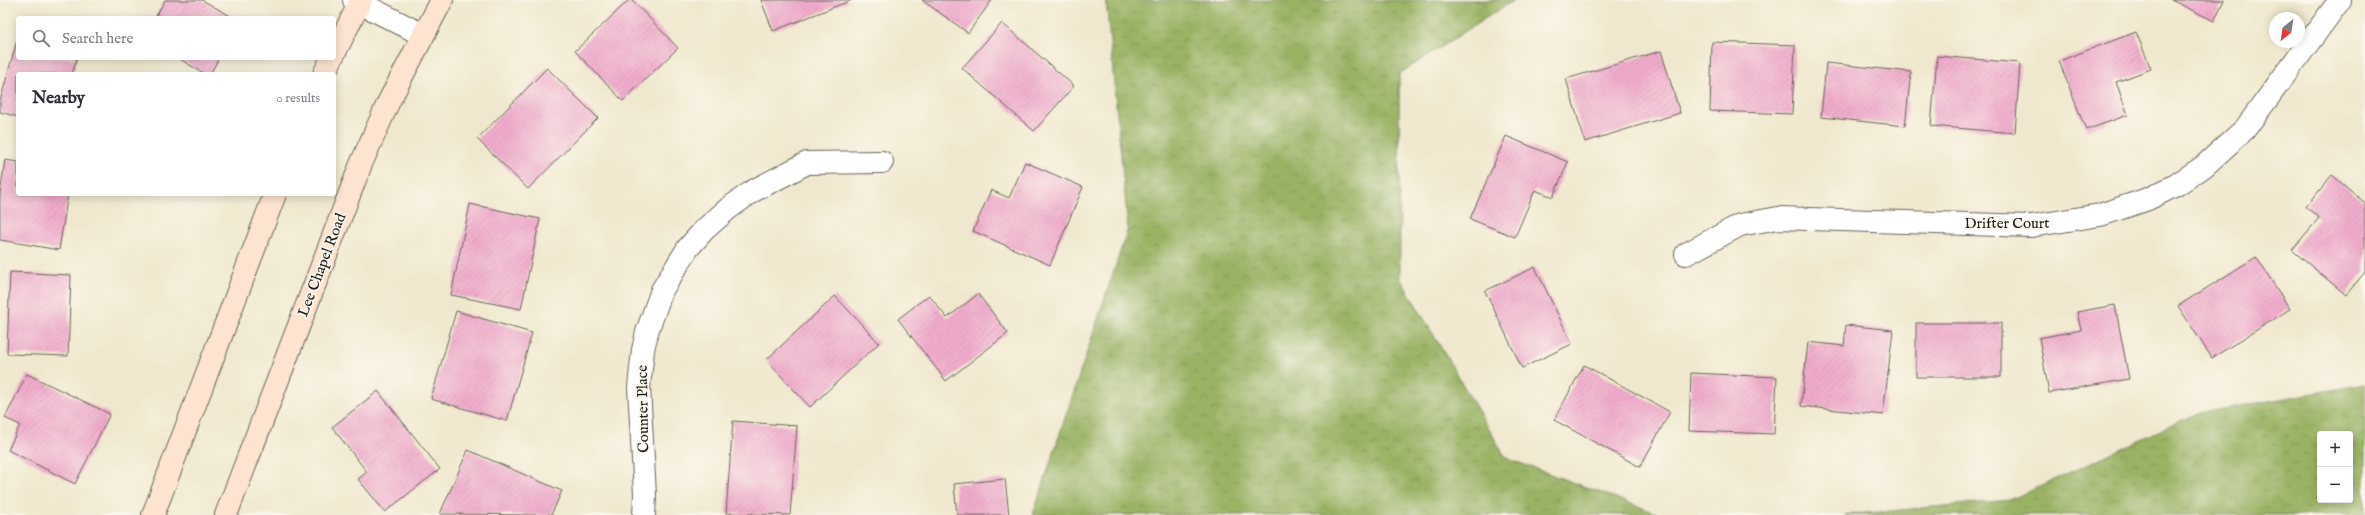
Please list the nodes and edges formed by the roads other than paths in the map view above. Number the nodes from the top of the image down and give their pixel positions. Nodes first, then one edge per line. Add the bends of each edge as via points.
1 (442, 0) edge
2 (2340, 0) edge
3 (358, 1) edge
4 (423, 35) junction
5 (336, 50) edge
6 (331, 60) edge
7 (325, 72) edge
8 (882, 162) dead end
9 (274, 196) edge
10 (1686, 254) dead end
11 (156, 514) edge
12 (226, 515) edge
13 (644, 515) edge

1 - 4 main road, Lee Chapel Road
2 - 10 street, Drifter Court via 2245,129 2203,167 2148,199 2100,215 2031,226 1778,218 1740,225
3 - 4 street
3 - 5 main road
4 - 12 main road, Lee Chapel Road via 389,101 361,164
6 - 7 main road
8 - 13 street, Counter Place via 807,162 753,191 729,208 688,248 662,290 643,350 640,387
9 - 11 main road

